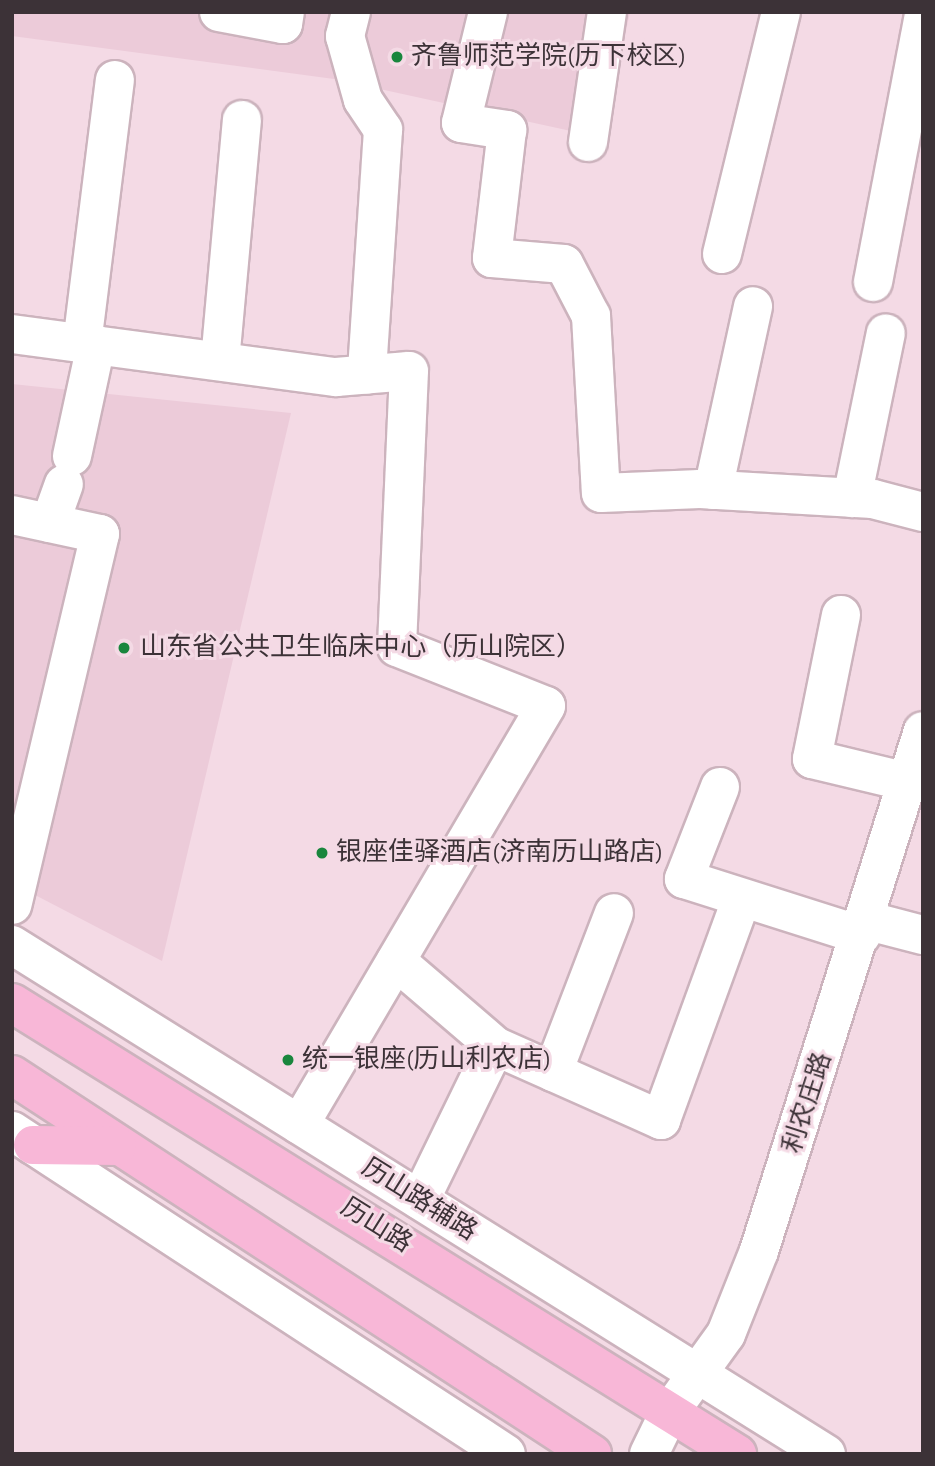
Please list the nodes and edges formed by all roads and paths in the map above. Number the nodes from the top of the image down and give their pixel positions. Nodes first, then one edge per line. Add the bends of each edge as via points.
1 (219, 12) edge
2 (351, 12) edge
3 (488, 12) edge
4 (607, 12) edge
5 (781, 12) edge
6 (897, 12) edge
7 (284, 18) edge
8 (923, 21) edge
9 (115, 80) dead end
10 (242, 120) dead end
11 (588, 142) dead end
12 (722, 254) dead end
13 (873, 282) dead end
14 (753, 306) dead end
15 (886, 333) dead end
16 (12, 334) edge
17 (89, 344) junction
18 (220, 361) junction
19 (367, 374) junction
20 (713, 490) junction
21 (852, 498) junction
22 (923, 512) edge
23 (12, 515) edge
24 (50, 523) junction
25 (841, 615) dead end
26 (923, 731) edge
27 (908, 782) junction
28 (720, 787) dead end
29 (742, 898) junction
30 (12, 905) edge
31 (614, 913) dead end
32 (863, 928) junction
33 (923, 935) edge
34 (12, 945) edge
35 (396, 961) junction
36 (12, 1003) edge
37 (495, 1046) junction
38 (553, 1072) junction
39 (12, 1075) edge
40 (299, 1125) junction
41 (22, 1138) edge
42 (117, 1146) junction
43 (420, 1200) junction
44 (698, 1375) junction
45 (669, 1413) junction
46 (506, 1454) edge
47 (592, 1454) edge
48 (649, 1454) edge
49 (737, 1454) edge
50 (826, 1454) edge

1 - 7 street
2 - 19 street via 345,36 363,100 383,130
3 - 20 street via 461,122 507,130 492,258 564,264 591,316 601,493
4 - 11 street
5 - 12 street
6 - 8 street
8 - 13 street
9 - 17 street
10 - 18 street
14 - 20 street
15 - 21 street
16 - 17 street
17 - 18 street
17 - 24 street via 68,470
18 - 19 street via 336,377
19 - 35 street via 409,371 397,647 545,706
20 - 21 street
21 - 22 street
23 - 24 street
24 - 30 street via 100,534
25 - 27 street via 812,759
26 - 27 street, 利农庄路
27 - 32 street, 利农庄路
28 - 29 street via 684,879
29 - 32 street
29 - 38 street via 661,1121
31 - 38 street
32 - 33 street
32 - 44 street, 利农庄路 via 759,1251 726,1334
34 - 40 street, 历山路辅路
35 - 37 street
35 - 40 street
36 - 45 main road, 历山路
37 - 38 street
37 - 43 street
39 - 42 main road
40 - 43 street, 历山路辅路
41 - 42 main road
41 - 46 street
42 - 47 main road
43 - 44 street, 历山路辅路
44 - 45 street, 利农庄路
44 - 50 street, 历山路辅路
45 - 48 street, 利农庄路
45 - 49 main road, 历山路

